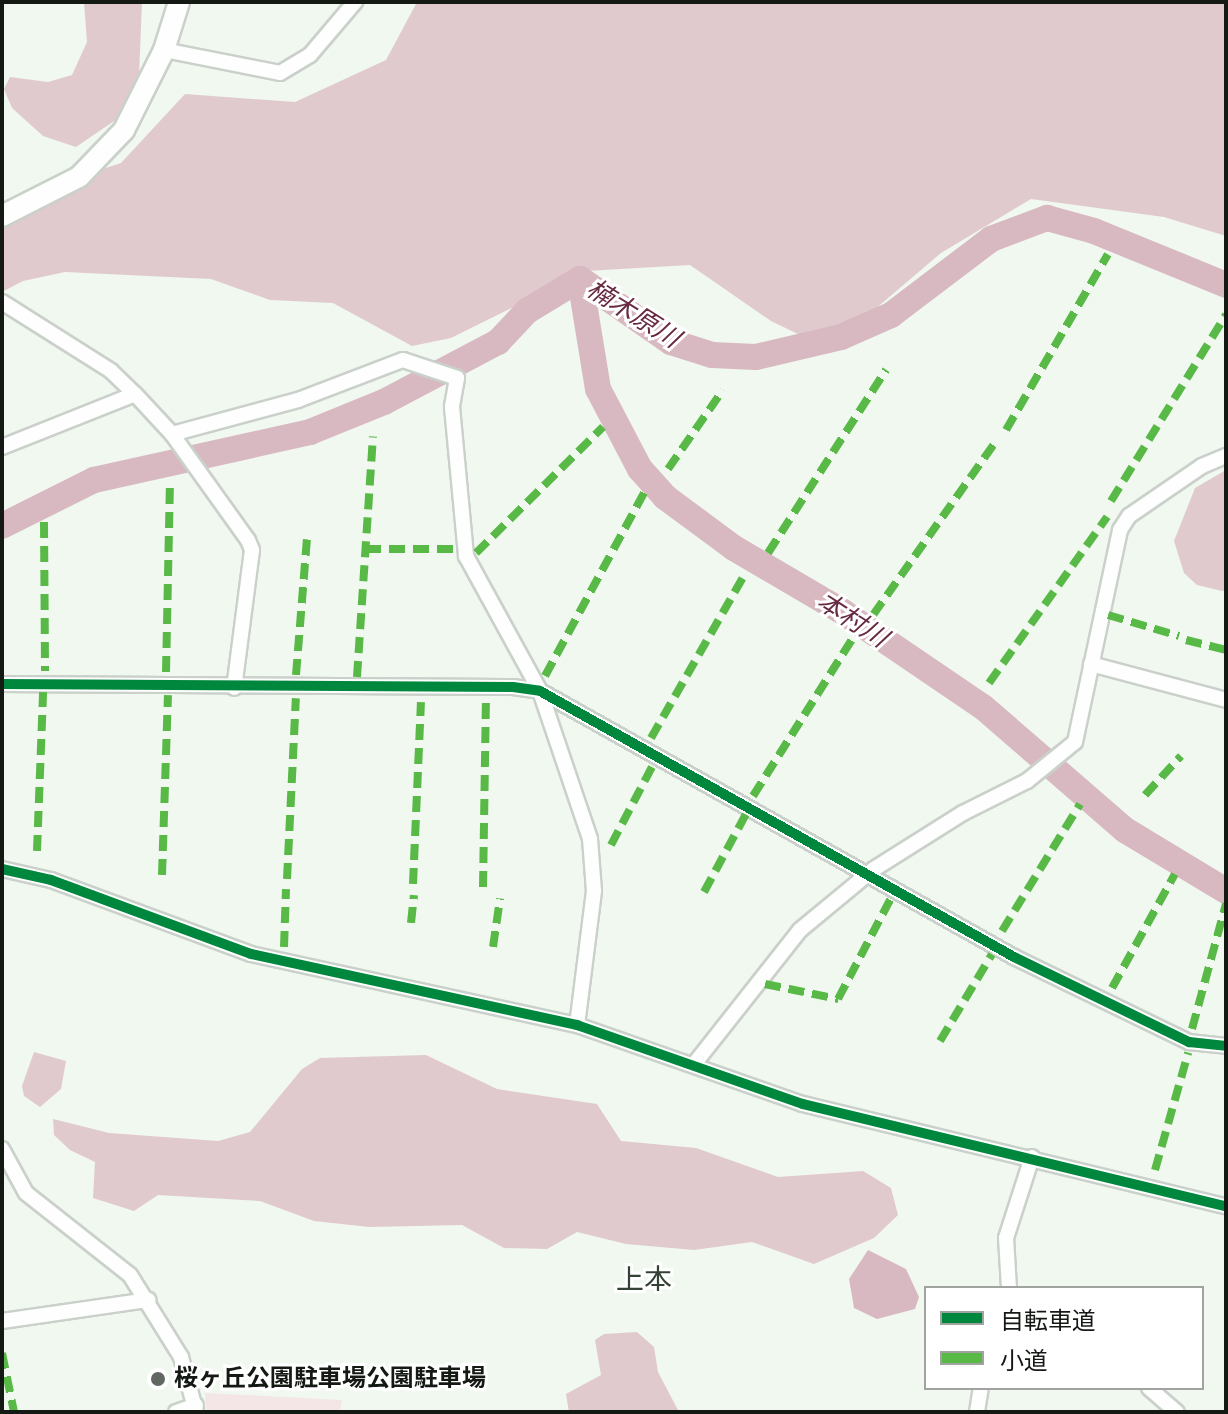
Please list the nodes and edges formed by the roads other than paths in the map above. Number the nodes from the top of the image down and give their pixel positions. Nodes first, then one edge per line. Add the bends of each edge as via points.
1 (179, 2) edge
2 (355, 2) edge
3 (164, 50) junction
4 (2, 216) edge
5 (2, 302) edge
6 (135, 394) junction
7 (175, 438) junction
8 (2, 447) edge
9 (1226, 456) edge
10 (1091, 664) junction
11 (2, 684) edge
12 (234, 688) junction
13 (540, 691) junction
14 (1226, 700) edge
15 (2, 869) edge
16 (867, 874) junction
17 (577, 1025) junction
18 (1226, 1046) edge
19 (695, 1063) junction
20 (2, 1149) edge
21 (1032, 1157) junction
22 (1226, 1206) edge
23 (1009, 1286) edge
24 (148, 1300) junction
25 (2, 1321) edge
26 (981, 1390) edge
27 (1151, 1390) edge
28 (196, 1408) edge
29 (176, 1412) edge
30 (977, 1412) edge
31 (1177, 1412) edge

1 - 3 street
2 - 3 street via 310,55 280,73
3 - 4 street via 124,130 79,177
5 - 6 street via 111,371
6 - 7 street
6 - 8 street
7 - 12 street via 252,550
7 - 13 street via 403,360 457,378 452,407 466,556
9 - 10 street via 1202,466 1129,516 1120,530
10 - 14 street
10 - 16 street via 1075,742 1027,781 963,813
11 - 12 street
12 - 13 street
13 - 16 street
13 - 17 street via 590,839 594,891
15 - 17 street via 51,880 251,954
16 - 18 street via 1014,957 1176,1036
16 - 19 street via 800,930
17 - 19 street
19 - 21 street via 803,1104
20 - 24 street via 26,1193 96,1243
21 - 22 street
21 - 23 street via 1006,1238
24 - 25 street
24 - 28 street via 181,1357
26 - 30 street
27 - 31 street
28 - 29 street

